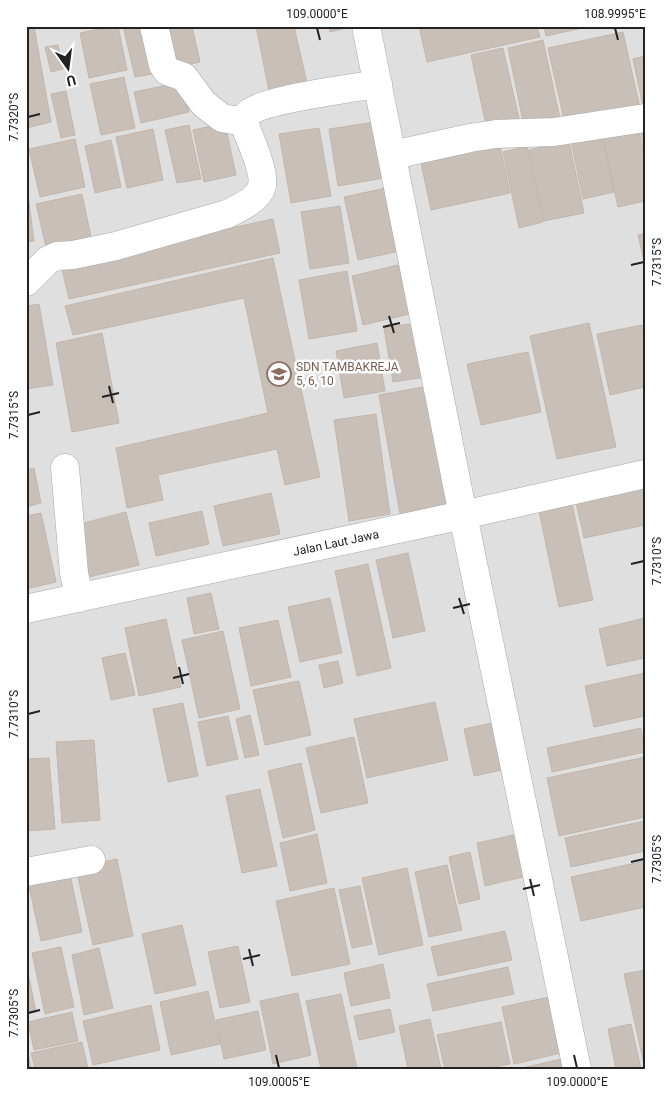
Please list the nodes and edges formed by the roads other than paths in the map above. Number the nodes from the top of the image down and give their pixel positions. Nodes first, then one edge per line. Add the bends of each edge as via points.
1 (154, 26) edge
2 (366, 26) edge
3 (378, 84) junction
4 (645, 118) edge
5 (244, 122) junction
6 (392, 155) junction
7 (26, 282) edge
8 (65, 468) dead end
9 (645, 474) edge
10 (463, 516) junction
11 (79, 598) junction
12 (26, 609) edge
13 (92, 860) dead end
14 (26, 872) edge
15 (577, 1069) edge

1 - 5 street via 167,71 184,77 204,104 222,118
2 - 3 street
3 - 5 street via 257,108
3 - 6 street
4 - 6 street via 554,132 496,134
5 - 7 street via 256,153 262,185 241,208 116,246 73,256 57,256 48,260
6 - 10 street
8 - 11 street
9 - 10 street, Jalan Laut Jawa
10 - 11 street, Jalan Laut Jawa
10 - 15 street
11 - 12 street, Jalan Laut Jawa
13 - 14 street

